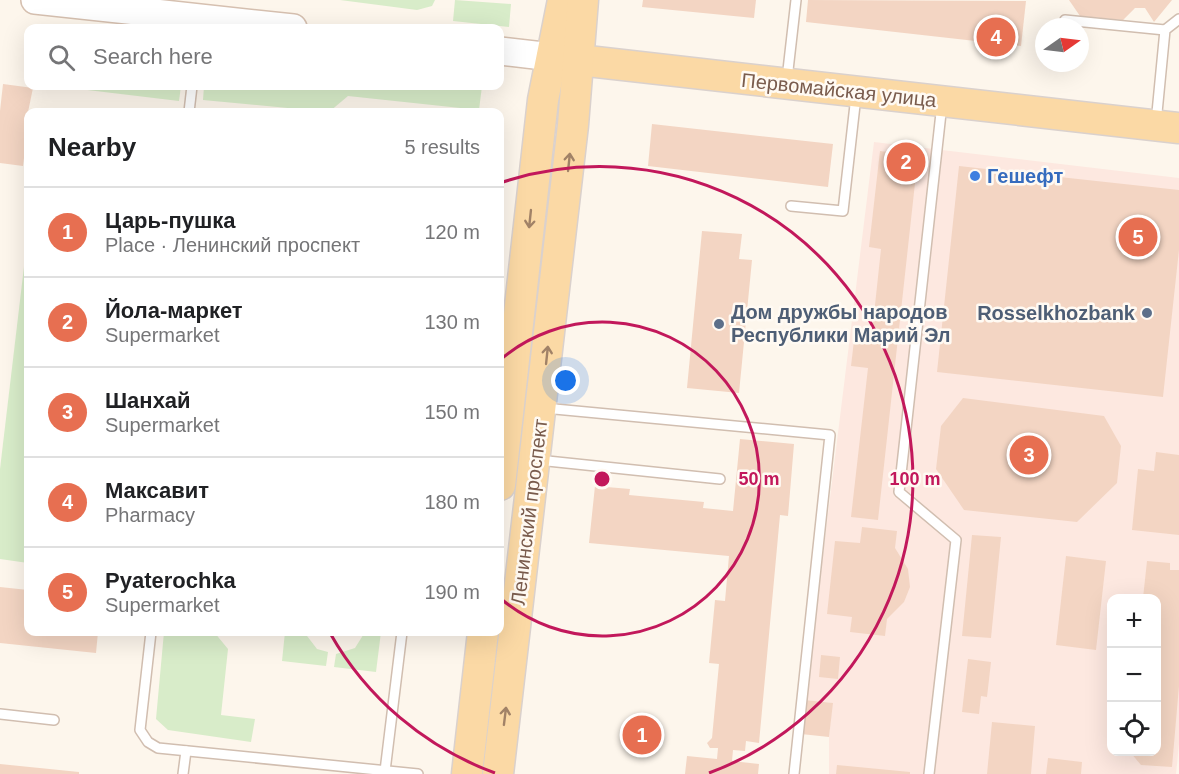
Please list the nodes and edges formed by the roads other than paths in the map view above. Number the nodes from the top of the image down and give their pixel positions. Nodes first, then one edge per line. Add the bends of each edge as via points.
1 (35, 0) edge
2 (563, 0) edge
3 (583, 0) edge
4 (796, 0) edge
5 (1179, 19) edge
6 (1089, 22) edge
7 (200, 23) edge
8 (219, 24) edge
9 (1165, 30) junction
10 (504, 51) edge
11 (565, 58) junction
12 (786, 84) junction
13 (192, 90) edge
14 (857, 92) junction
15 (942, 102) junction
16 (189, 108) edge
17 (1167, 126) edge
18 (791, 206) dead end
19 (541, 408) junction
20 (504, 449) edge
21 (536, 460) junction
22 (720, 479) dead end
23 (152, 636) edge
24 (402, 636) edge
25 (483, 636) edge
26 (0, 714) edge
27 (54, 720) dead end
28 (186, 751) junction
29 (385, 771) junction
30 (183, 774) edge
31 (417, 774) edge
32 (466, 774) edge
33 (498, 774) edge
34 (794, 774) edge
35 (929, 774) edge

1 - 7 main road
2 - 11 main road, Ленинский проспект
3 - 11 main road, Ленинский проспект
4 - 12 lane
5 - 9 lane
6 - 9 lane
7 - 8 main road
9 - 17 lane
10 - 11 main road, Первомайская улица
11 - 12 main road, Первомайская улица
19 -> 11 main road, Ленинский проспект
11 -> 20 main road, Ленинский проспект via 543,100
12 - 14 main road, Первомайская улица
13 - 16 lane
14 - 15 main road, Первомайская улица
14 - 18 lane via 843,211
15 - 17 main road, Первомайская улица
15 - 35 lane via 898,492 956,540
19 - 21 main road, Ленинский проспект
19 - 34 lane via 830,435
21 - 22 lane
33 -> 21 main road, Ленинский проспект
23 - 28 lane via 140,730 158,748
24 - 29 lane
25 - 32 main road
26 - 27 lane
28 - 29 lane
28 - 30 lane
29 - 31 lane

